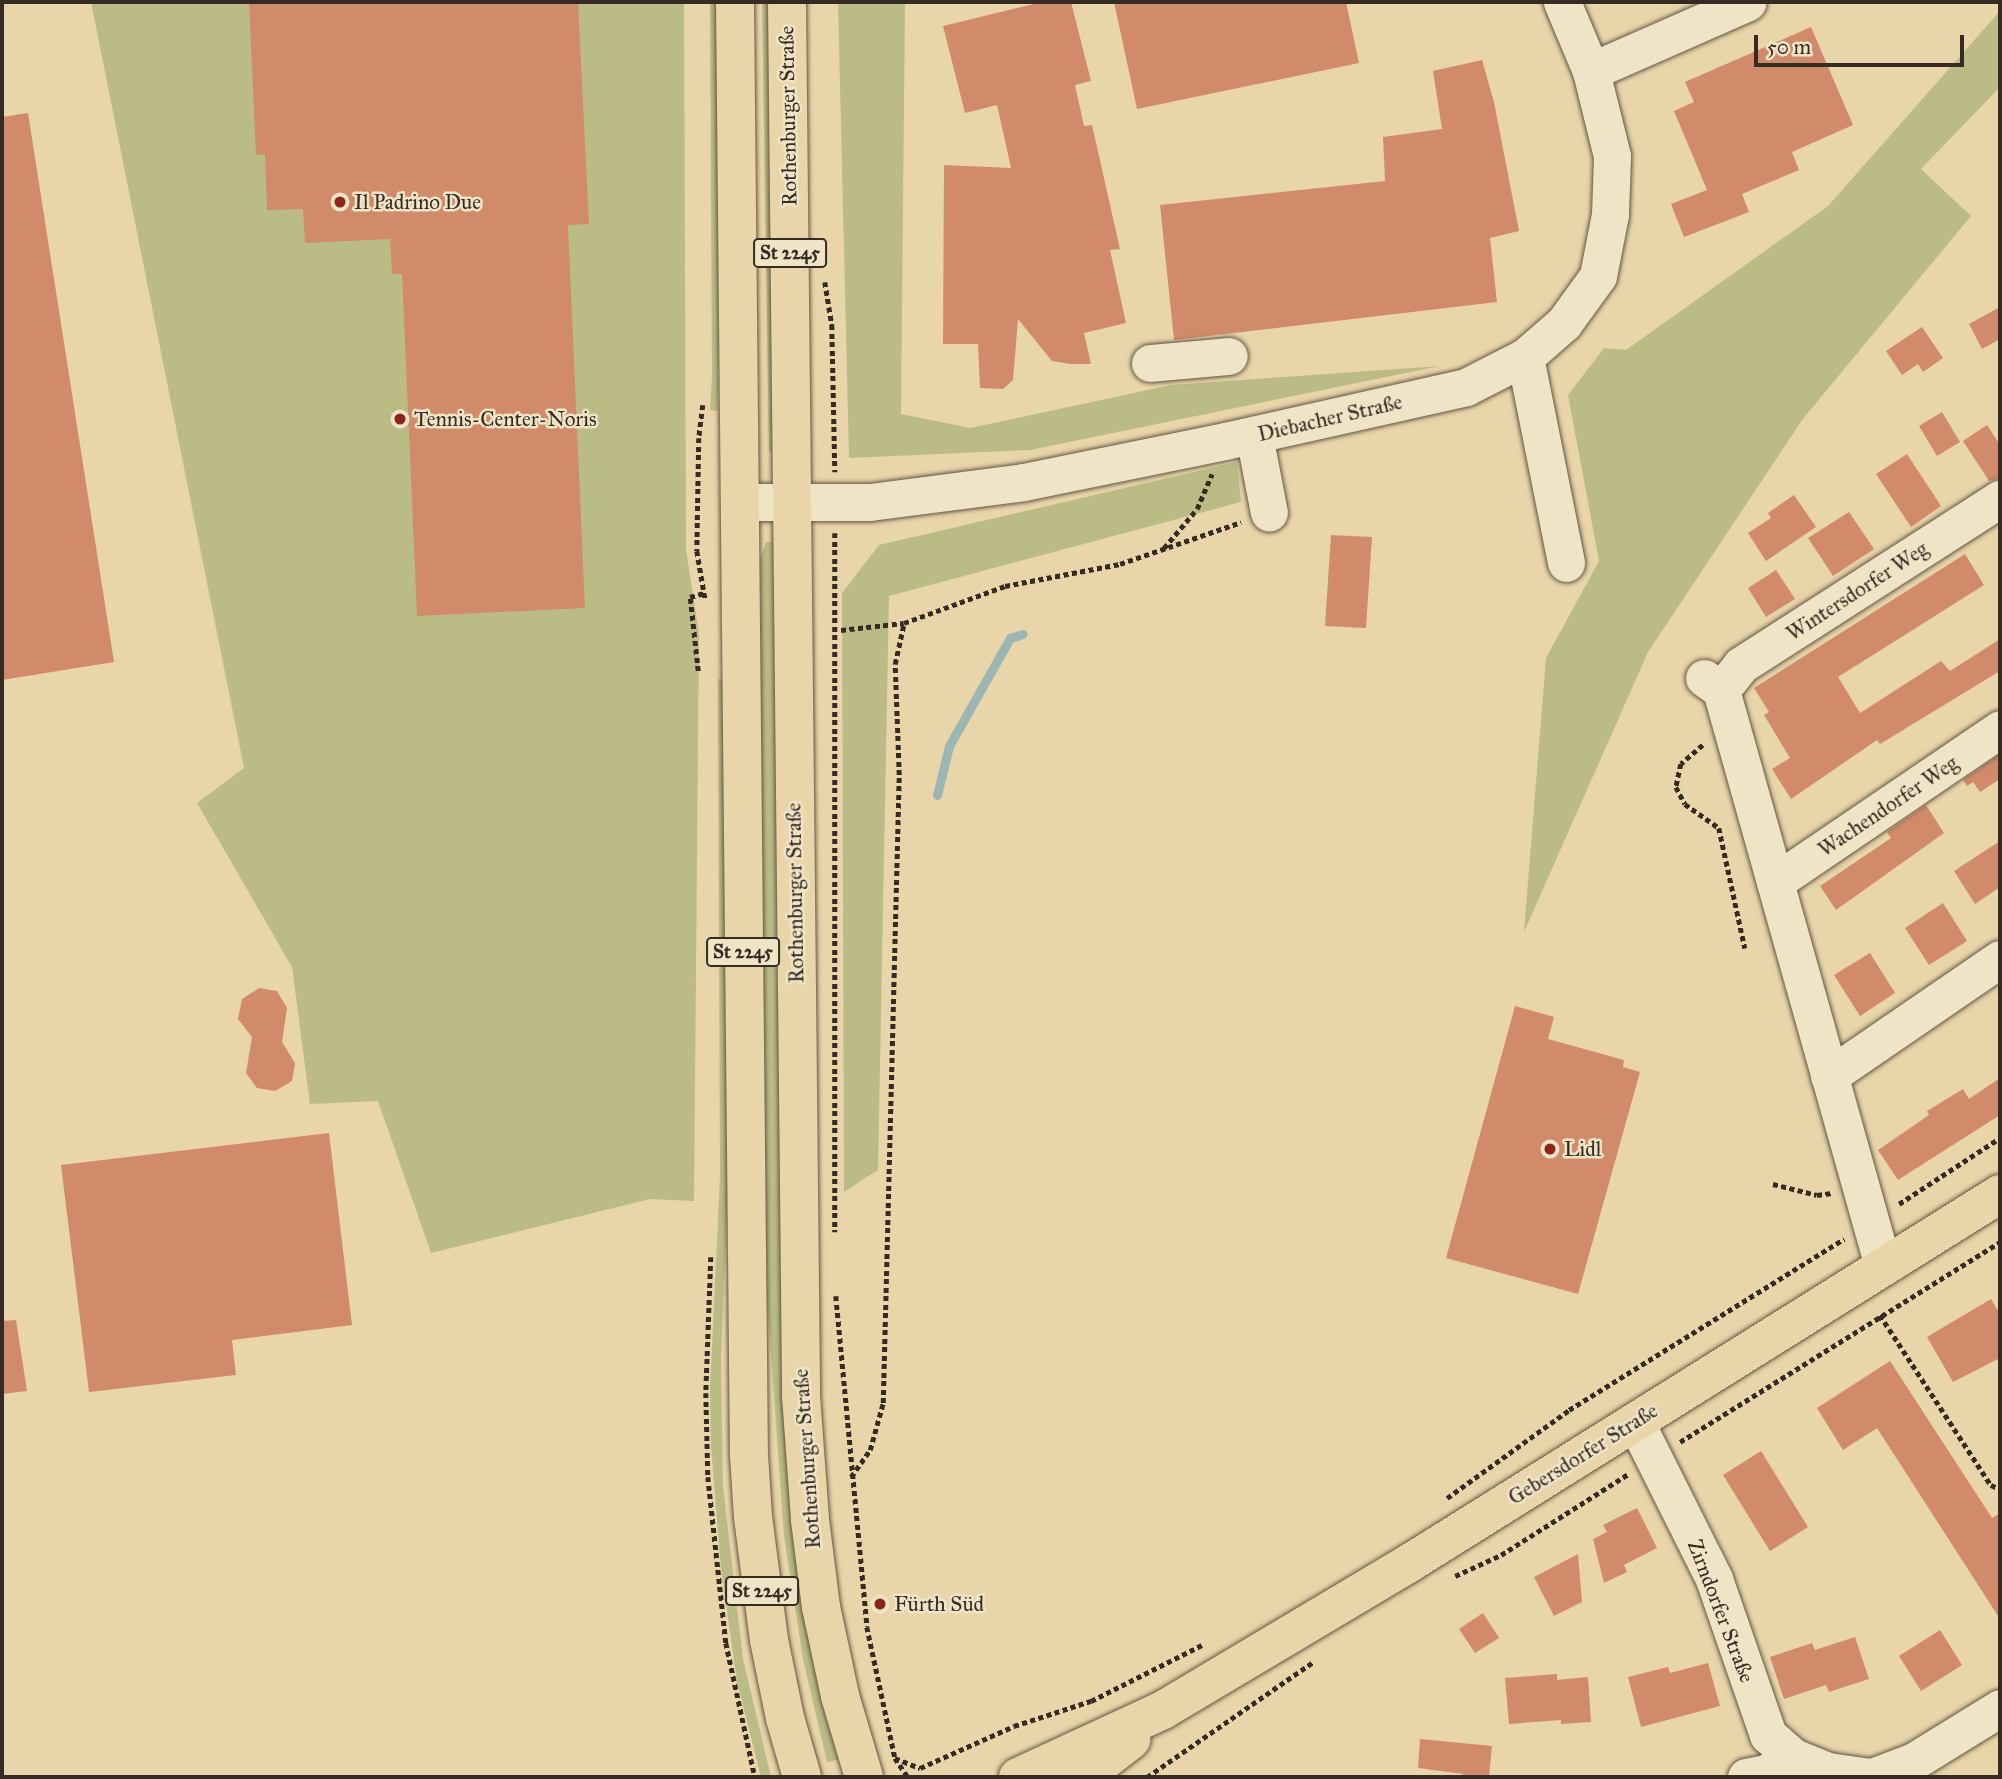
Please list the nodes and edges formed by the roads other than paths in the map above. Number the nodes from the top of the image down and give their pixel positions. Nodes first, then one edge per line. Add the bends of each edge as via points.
1 (735, 2) edge
2 (787, 2) edge
3 (1562, 2) edge
4 (1748, 2) edge
5 (1591, 71) junction
6 (1229, 356) dead end
7 (1525, 357) junction
8 (1150, 363) dead end
9 (1240, 438) junction
10 (2000, 499) edge
11 (739, 502) junction
12 (792, 503) junction
13 (1269, 513) road end
14 (1566, 563) dead end
15 (2000, 729) edge
16 (1775, 883) junction
17 (2000, 959) edge
18 (1829, 1076) junction
19 (2000, 1194) edge
20 (1871, 1274) junction
21 (1635, 1421) junction
22 (2000, 1708) edge
23 (1163, 1710) junction
24 (1793, 1757) junction
25 (880, 1767) edge
26 (802, 1777) edge
27 (1018, 1777) edge
28 (1083, 1777) edge
29 (1746, 1777) edge
30 (1870, 1777) edge

1 - 11 main road, St 2245
2 - 12 main road, Rothenburger Straße / St 2245
3 - 5 street, Diebacher Straße
4 - 5 street
5 - 7 street, Diebacher Straße via 1612,156 1610,214 1598,276 1564,323
6 - 8 street
7 - 9 street, Diebacher Straße via 1466,387
7 - 14 street
9 - 12 street, Diebacher Straße via 974,490 835,504
9 - 13 street
10 - 16 street, Wintersdorfer Weg via 1713,684 1734,737
11 - 12 street, Diebacher Straße
11 - 26 main road, St 2245 via 749,1455 769,1640
12 - 25 main road, Rothenburger Straße / St 2245 via 802,1432 827,1641
15 - 16 street, Wachendorfer Weg
16 - 18 street
17 - 18 street
18 - 20 street via 1871,1224
19 - 20 main road, Gebersdorfer Straße
20 - 21 main road, Gebersdorfer Straße
21 - 23 main road, Gebersdorfer Straße
21 - 24 street, Zirndorfer Straße via 1714,1579 1768,1735
22 - 30 street, Zirndorfer Straße via 1914,1761
23 - 27 main road, Gebersdorfer Straße
23 - 28 main road, Gebersdorfer Straße via 1115,1755
24 - 29 street via 1766,1773
24 - 30 street, Zirndorfer Straße via 1828,1771

